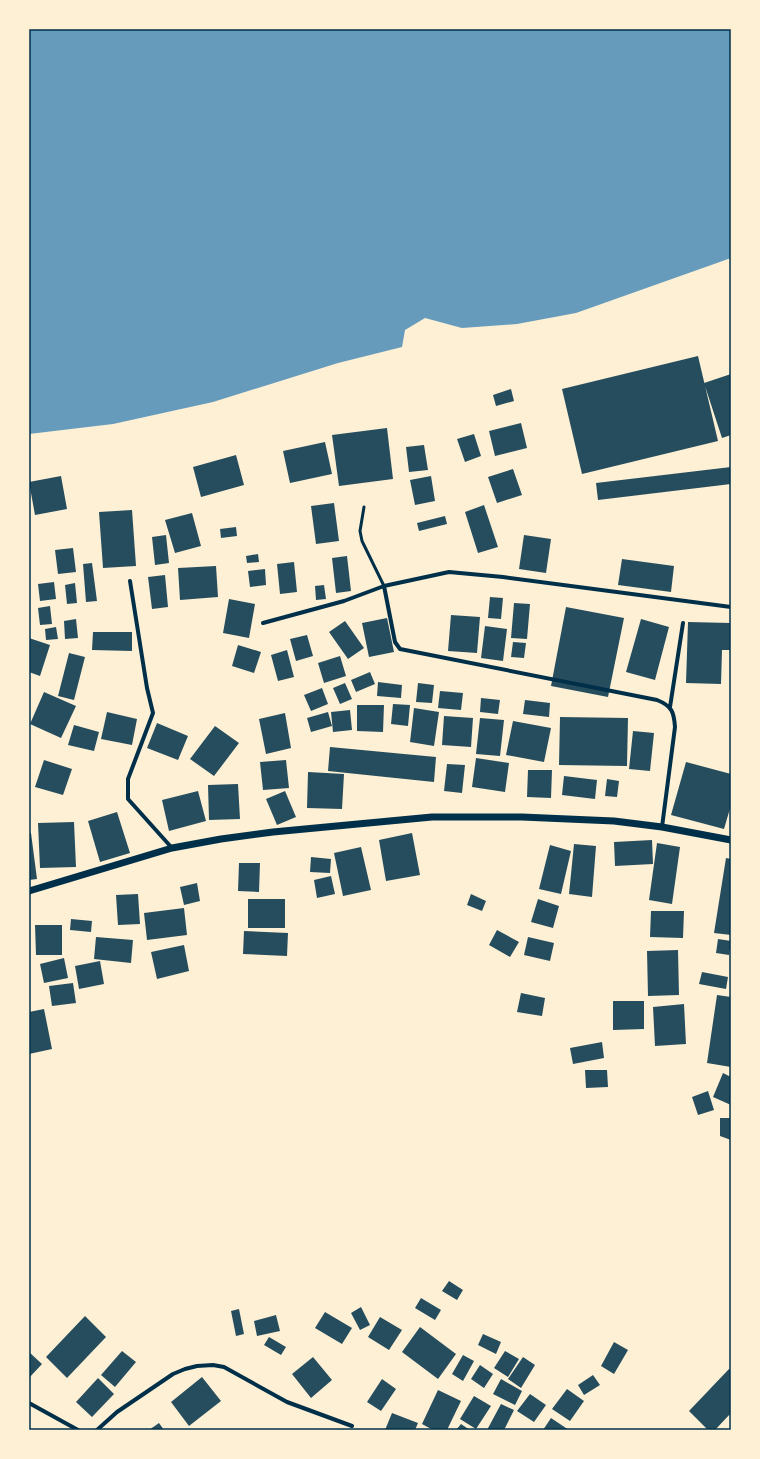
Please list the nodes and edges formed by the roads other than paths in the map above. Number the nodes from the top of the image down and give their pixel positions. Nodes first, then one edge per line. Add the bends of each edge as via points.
1 (364, 507) dead end
2 (130, 581) dead end
3 (384, 586) junction
4 (731, 608) edge
5 (263, 623) dead end
6 (683, 623) dead end
7 (670, 708) junction
8 (662, 827) junction
9 (731, 840) edge
10 (172, 848) junction
11 (29, 891) edge
12 (29, 1403) edge
13 (352, 1426) dead end
14 (78, 1430) edge
15 (97, 1430) edge

1 - 3 lane via 360,531 362,540
2 - 10 street via 153,713 128,779 128,799
3 - 4 street via 449,572 503,576
3 - 5 street via 344,601
3 - 7 street via 395,642 400,649 657,700
6 - 7 street
7 - 8 street via 675,727
8 - 9 street
8 - 10 street via 570,818 432,817 273,832
10 - 11 street
12 - 14 street
13 - 15 street via 286,1402 224,1367 212,1365 184,1368 173,1374 117,1412

